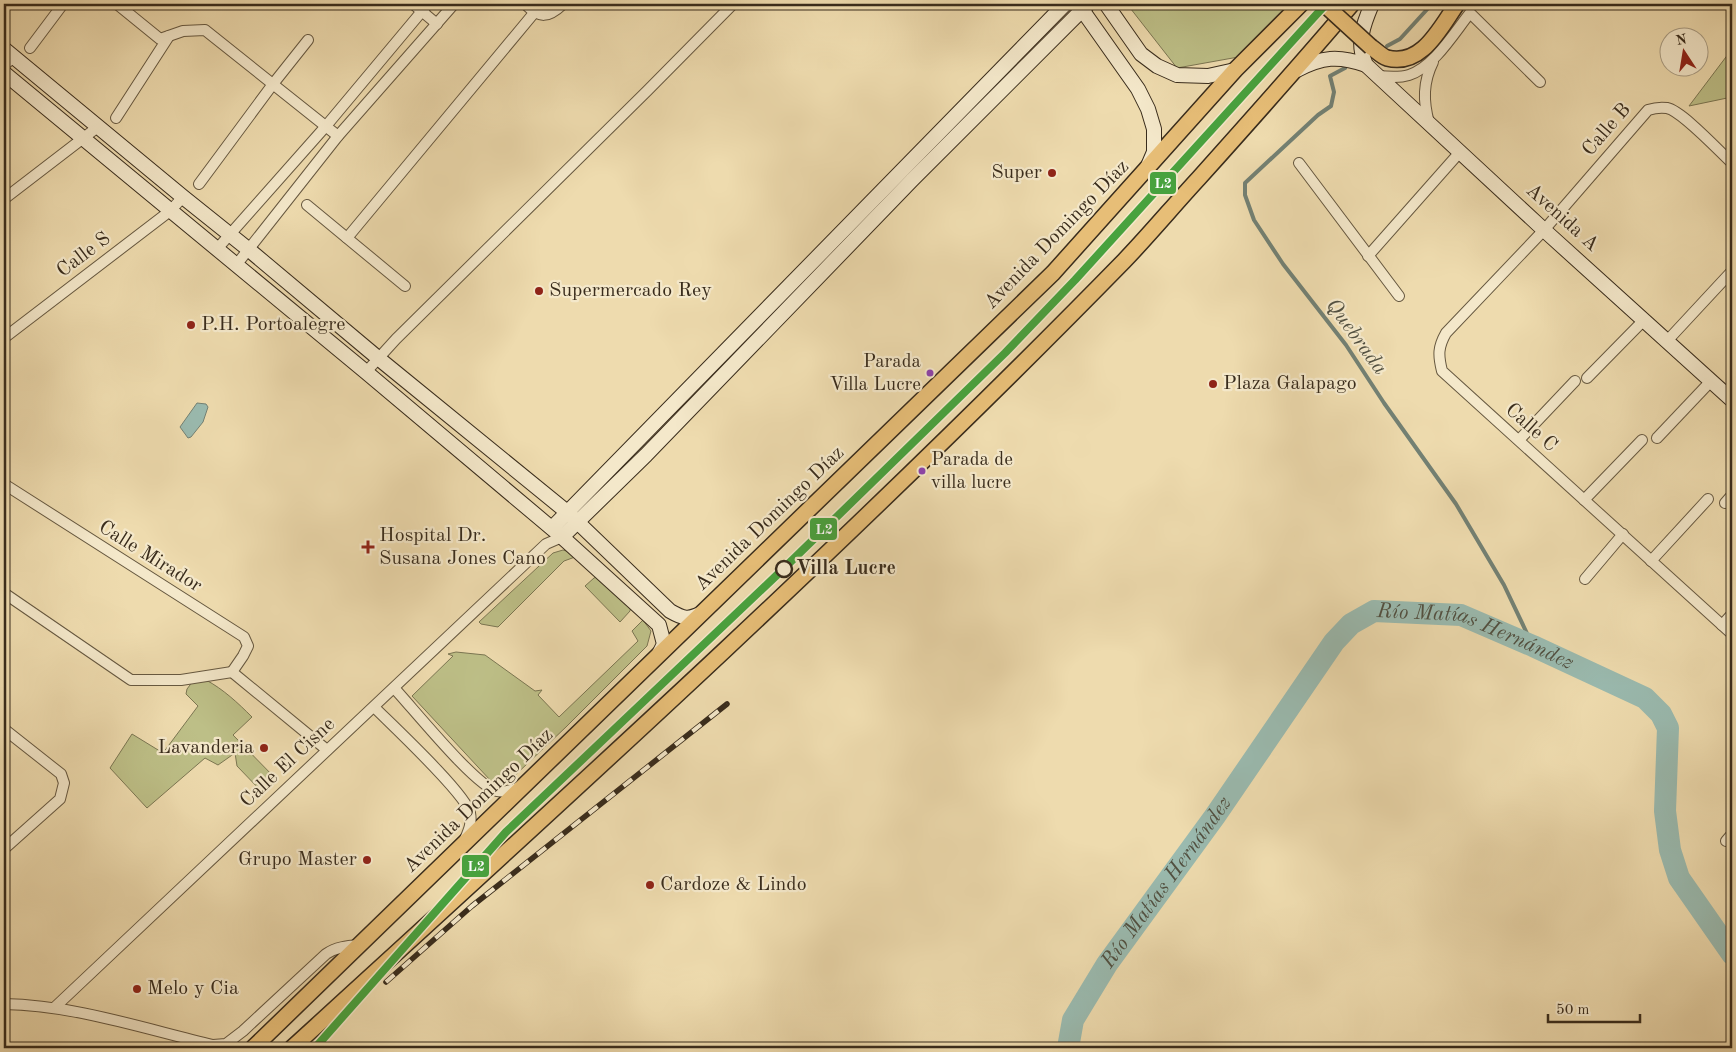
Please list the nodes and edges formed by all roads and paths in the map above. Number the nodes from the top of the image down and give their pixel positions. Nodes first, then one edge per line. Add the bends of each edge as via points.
1 (63, 4) edge
2 (117, 4) edge
3 (412, 4) edge
4 (454, 4) edge
5 (525, 4) edge
6 (564, 4) edge
7 (733, 4) edge
8 (1065, 4) edge
9 (1106, 4) edge
10 (1301, 4) edge
11 (1324, 4) edge
12 (1352, 4) edge
13 (1372, 4) edge
14 (1456, 4) edge
15 (1082, 6) edge
16 (424, 7) edge
17 (534, 13) junction
18 (437, 24) junction
19 (168, 36) junction
20 (308, 40) dead end
21 (30, 48) dead end
22 (1436, 56) junction
23 (7, 57) edge
24 (1366, 65) junction
25 (1235, 70) junction
26 (1296, 70) junction
27 (4, 74) edge
28 (1378, 76) junction
29 (1540, 82) dead end
30 (273, 84) junction
31 (116, 118) dead end
32 (1430, 124) junction
33 (99, 126) junction
34 (326, 126) junction
35 (338, 136) junction
36 (83, 139) junction
37 (1460, 152) junction
38 (1299, 163) dead end
39 (1732, 163) edge
40 (1145, 171) junction
41 (198, 184) dead end
42 (182, 197) junction
43 (4, 199) edge
44 (307, 206) dead end
45 (170, 211) junction
46 (1544, 230) junction
47 (230, 234) junction
48 (347, 238) junction
49 (217, 249) junction
50 (248, 249) junction
51 (1368, 256) junction
52 (237, 264) junction
53 (1732, 271) edge
54 (405, 286) dead end
55 (1399, 296) dead end
56 (1644, 320) junction
57 (4, 338) edge
58 (1667, 341) junction
59 (378, 358) junction
60 (366, 372) junction
61 (1587, 378) dead end
62 (1576, 381) dead end
63 (1711, 381) junction
64 (1732, 400) edge
65 (1657, 438) dead end
66 (1519, 440) junction
67 (1642, 440) dead end
68 (4, 484) edge
69 (1732, 495) edge
70 (1708, 499) dead end
71 (1584, 500) junction
72 (1725, 503) dead end
73 (567, 512) junction
74 (578, 522) junction
75 (557, 533) junction
76 (1623, 534) junction
77 (1651, 561) junction
78 (1585, 579) dead end
79 (4, 593) edge
80 (703, 612) junction
81 (1732, 614) edge
82 (1722, 624) junction
83 (1732, 634) edge
84 (659, 654) junction
85 (232, 672) junction
86 (394, 688) junction
87 (374, 706) junction
88 (4, 729) edge
89 (327, 750) junction
90 (528, 781) junction
91 (461, 847) junction
92 (4, 849) edge
93 (359, 945) junction
94 (4, 1004) edge
95 (54, 1008) junction
96 (252, 1048) edge
97 (292, 1048) edge

1 - 21 street
2 - 19 street via 160,39
3 - 16 street
4 - 18 street
5 - 17 street
6 - 17 street via 554,13 544,16
7 - 59 street
8 - 73 street
9 - 25 street via 1141,54 1158,66 1177,75 1208,76
10 - 25 main road, Avenida Domingo Díaz
11 - 14 main road, bridge via 1386,58 1402,59 1416,55 1433,38
12 - 26 main road
13 - 24 street via 1360,43
15 - 40 street via 1148,109 1154,129 1154,152
15 - 74 street
16 - 18 street
16 - 34 street
17 - 48 street
18 - 35 street
19 - 30 street via 183,31 205,30
19 - 31 street
20 - 30 street
22 - 28 street via 1410,75
22 - 29 street via 1470,13
22 - 32 street via 1424,89
23 - 33 street
24 - 26 street, Avenida A via 1330,58
24 - 28 street, Avenida A
25 - 40 main road, Avenida Domingo Díaz
26 - 97 main road via 1126,258 966,419 655,716
27 - 36 street
28 - 32 street, Avenida A
30 - 34 street
30 - 41 street
32 - 37 street, Avenida A
33 - 36 street
33 - 42 street
34 - 35 street
34 - 47 street
35 - 50 street
36 - 43 street
36 - 45 street
37 - 46 street, Avenida A
37 - 51 street
38 - 51 street
39 - 46 street, Calle B via 1669,108 1648,110
40 - 80 main road, Avenida Domingo Díaz via 1053,273
42 - 45 street, Calle S
42 - 47 street
44 - 48 street
45 - 49 street
45 - 57 street, Calle S
46 - 56 street, Avenida A
46 - 66 street, Calle C via 1446,333 1440,342 1438,356 1442,371
47 - 49 street
47 - 50 street
48 - 54 street
49 - 52 street
50 - 52 street
50 - 59 street
51 - 55 street
52 - 60 street
53 - 58 street
56 - 58 street, Avenida A
56 - 61 street
58 - 63 street, Avenida A
59 - 60 street
59 - 73 street
60 - 75 street
62 - 66 street
63 - 64 street, Avenida A
63 - 65 street
66 - 71 street, Calle C
67 - 71 street
68 - 85 street, Calle Mirador via 244,637 248,646
69 - 72 street
70 - 77 street
71 - 76 street, Calle C
73 - 74 street
73 - 75 street
74 - 75 street
74 - 80 street via 670,611 691,618
75 - 84 street via 659,624 664,644
75 - 86 street, Calle El Cisne
76 - 77 street, Calle C
76 - 78 street
77 - 82 street, Calle C
79 - 85 street via 131,680 181,680
80 - 84 main road, Avenida Domingo Díaz
81 - 82 street
82 - 83 street, Calle C
84 - 90 main road, Avenida Domingo Díaz
85 - 89 street
86 - 87 street, Calle El Cisne
86 - 90 street via 484,786 497,791 511,791
87 - 89 street, Calle El Cisne
87 - 91 street via 466,803 470,812 470,828
88 - 92 street via 61,774 64,783 60,799
89 - 95 street, Calle El Cisne
90 - 91 main road, Avenida Domingo Díaz
91 - 93 main road, Avenida Domingo Díaz
93 - 95 street via 326,954 226,1044 213,1045
93 - 96 main road, Avenida Domingo Díaz
94 - 95 street

